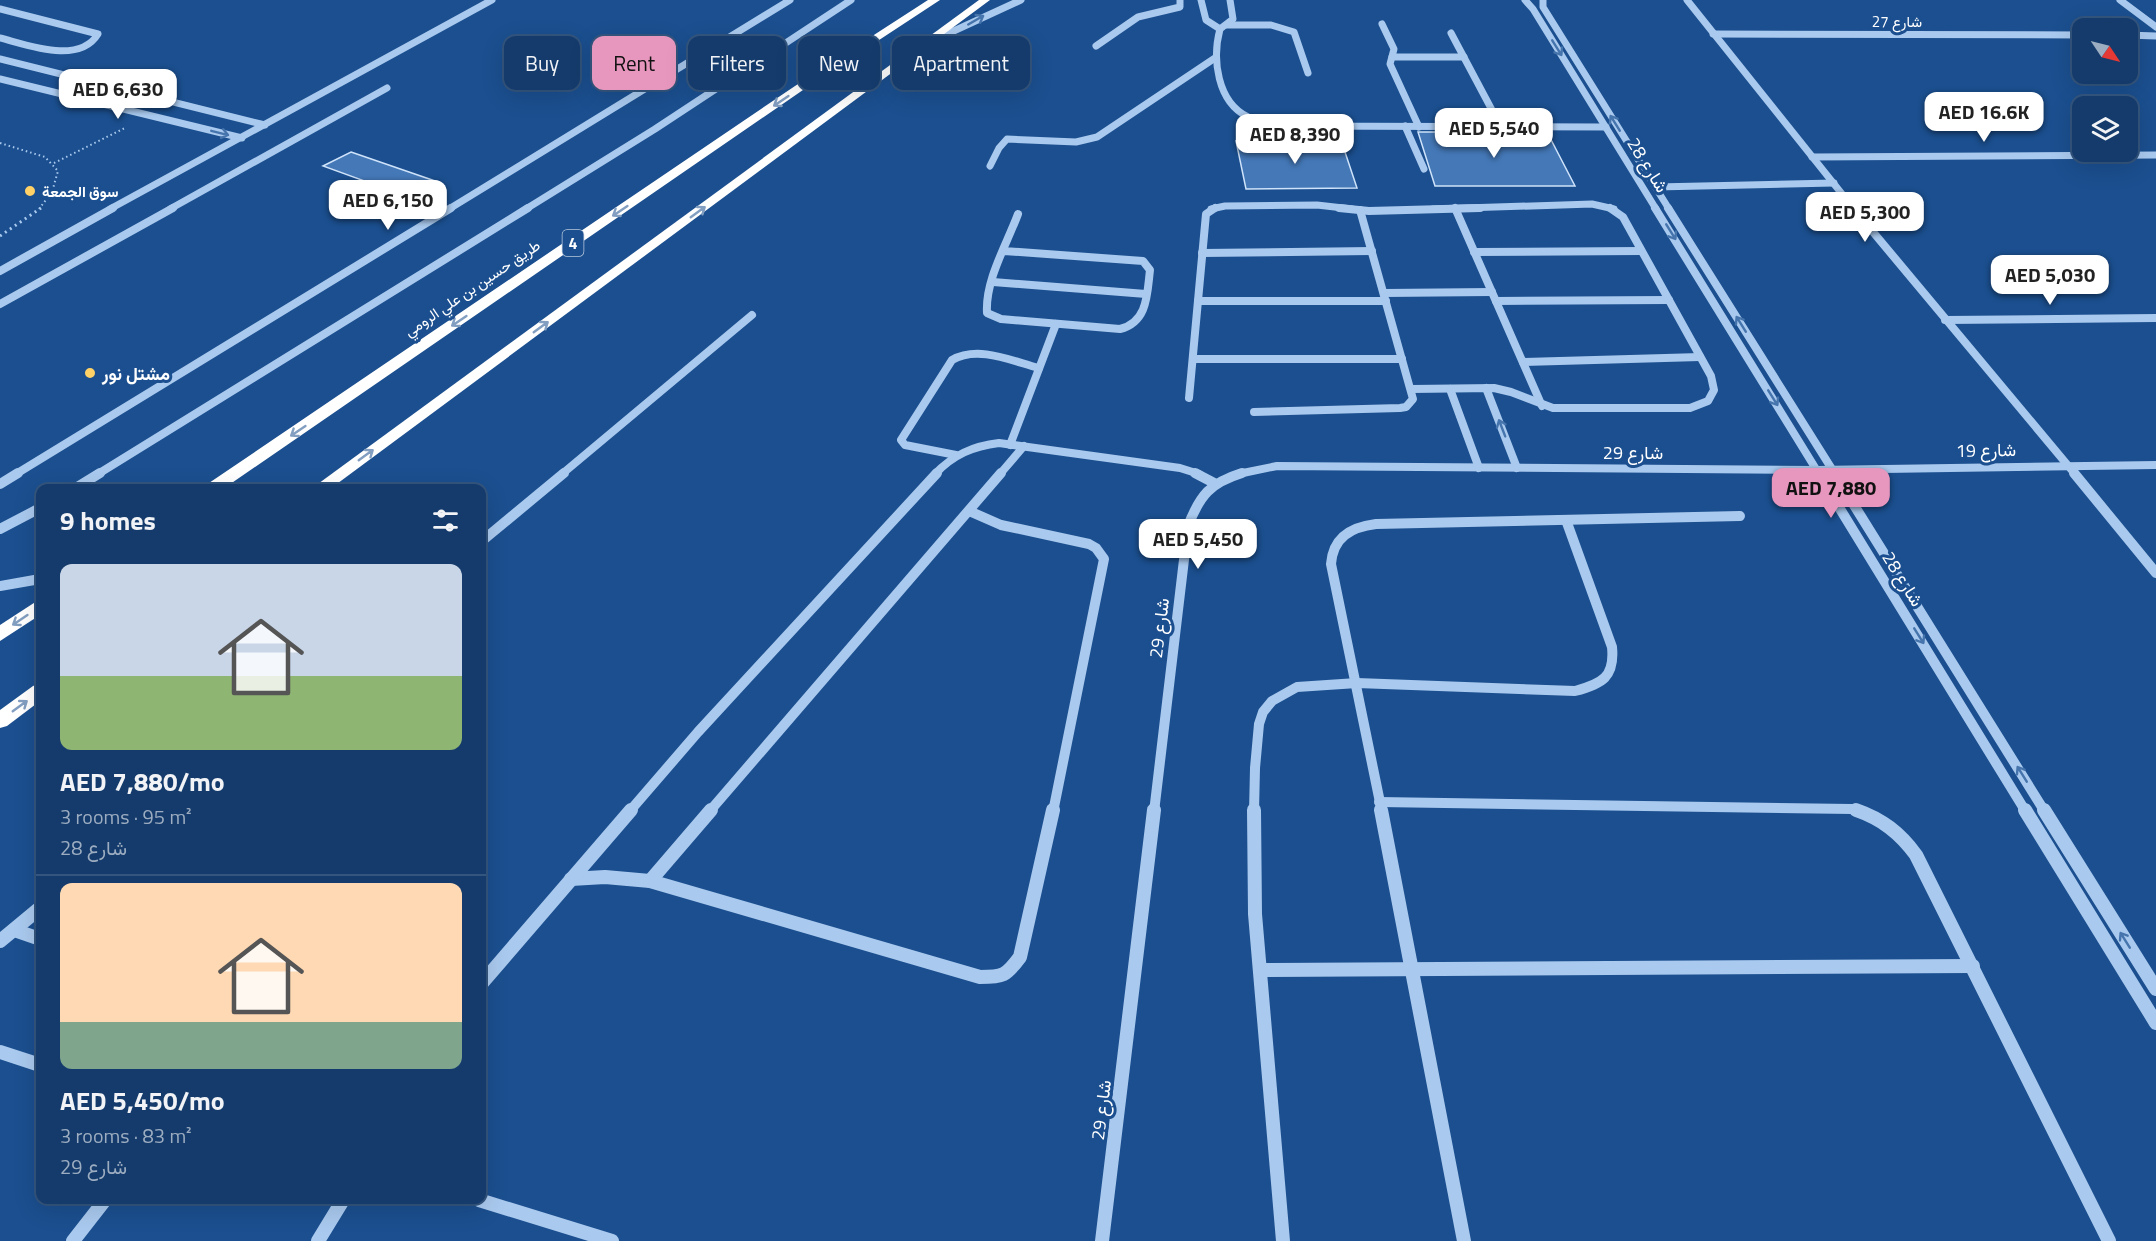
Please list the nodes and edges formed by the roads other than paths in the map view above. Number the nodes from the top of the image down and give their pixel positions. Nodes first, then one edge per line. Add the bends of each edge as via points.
1 (492, 0) edge
2 (790, 0) edge
3 (851, 0) edge
4 (935, 0) edge
5 (985, 0) edge
6 (1021, 0) edge
7 (1180, 0) edge
8 (1201, 0) edge
9 (1230, 0) edge
10 (1525, 0) edge
11 (1543, 0) edge
12 (1687, 0) edge
13 (2120, 0) edge
14 (0, 9) edge
15 (1382, 24) dead end
16 (1224, 27) junction
17 (2156, 27) edge
18 (1451, 33) dead end
19 (1713, 34) junction
20 (2072, 35) edge
21 (2138, 35) edge
22 (938, 36) edge
23 (942, 36) edge
24 (2156, 36) edge
25 (0, 38) edge
26 (16, 42) junction
27 (1096, 46) dead end
28 (0, 48) edge
29 (1215, 57) junction
30 (1392, 57) junction
31 (1464, 57) junction
32 (0, 59) edge
33 (892, 70) edge
34 (1308, 73) dead end
35 (0, 79) edge
36 (387, 88) dead end
37 (265, 125) junction
38 (1405, 126) junction
39 (1419, 127) junction
40 (1501, 127) junction
41 (1606, 127) junction
42 (242, 138) junction
43 (220, 150) junction
44 (2156, 155) edge
45 (1812, 157) junction
46 (990, 165) dead end
47 (1424, 169) dead end
48 (1834, 183) junction
49 (1656, 187) junction
50 (1455, 208) junction
51 (1360, 210) junction
52 (1018, 214) dead end
53 (1004, 251) junction
54 (1372, 251) junction
55 (1641, 251) junction
56 (1474, 252) junction
57 (1202, 253) junction
58 (0, 271) edge
59 (0, 280) edge
60 (993, 282) junction
61 (1492, 292) junction
62 (1146, 294) junction
63 (1385, 297) junction
64 (1669, 300) junction
65 (1198, 301) junction
66 (1496, 301) junction
67 (0, 304) edge
68 (752, 315) dead end
69 (2156, 318) edge
70 (1945, 320) junction
71 (1056, 324) junction
72 (1700, 357) junction
73 (1192, 359) junction
74 (1402, 359) junction
75 (1523, 362) junction
76 (1039, 368) junction
77 (1486, 388) junction
78 (1411, 389) junction
79 (1450, 389) junction
80 (1189, 398) dead end
81 (1542, 406) junction
82 (1254, 412) dead end
83 (1010, 445) junction
84 (1024, 446) junction
85 (956, 455) junction
86 (2069, 465) junction
87 (2156, 465) edge
88 (1479, 468) junction
89 (1517, 468) junction
90 (1817, 470) junction
91 (1832, 470) junction
92 (0, 484) edge
93 (82, 484) edge
94 (219, 484) edge
95 (326, 484) edge
96 (1216, 484) junction
97 (36, 510) edge
98 (969, 511) junction
99 (1740, 516) dead end
100 (1566, 520) junction
101 (0, 529) edge
102 (486, 538) edge
103 (2156, 573) edge
104 (36, 580) edge
105 (0, 586) edge
106 (36, 609) edge
107 (0, 634) edge
108 (1356, 683) junction
109 (36, 694) edge
110 (0, 720) edge
111 (1379, 802) junction
112 (571, 879) junction
113 (650, 881) junction
114 (36, 911) edge
115 (14, 930) junction
116 (36, 938) edge
117 (0, 941) edge
118 (1973, 966) junction
119 (1412, 969) junction
120 (1260, 970) junction
121 (486, 978) edge
122 (2156, 989) edge
123 (2156, 1023) edge
124 (0, 1052) edge
125 (36, 1064) edge
126 (486, 1202) edge
127 (102, 1204) edge
128 (341, 1204) edge
129 (73, 1241) edge
130 (318, 1241) edge
131 (612, 1241) edge
132 (1102, 1241) edge
133 (1283, 1241) edge
134 (1464, 1241) edge
135 (2109, 1241) edge

1 - 37 street
2 - 92 street
3 - 93 street via 655,129
4 -> 94 highway, طريق حسين بن علي الرومي / 4
5 - 22 highway
23 -> 6 street
7 - 27 street via 1180,7 1138,17
8 - 16 street via 1206,20
9 - 16 street via 1233,19
10 -> 41 street, شارع 28
49 -> 11 street, شارع 28 via 1543,8
12 - 19 street
13 - 17 street
14 - 26 street via 98,34 87,45 58,51
15 - 30 street via 1394,49
16 - 29 street
16 - 34 street via 1290,29
18 - 31 street
19 - 20 street, شارع 27
19 - 45 street
21 - 24 street
25 - 26 street
26 - 28 street
29 - 38 street via 1226,98 1238,112 1251,119 1290,126
29 - 46 street via 1097,137 1076,142 1007,139
30 - 31 street
30 - 39 street via 1390,64
31 - 40 street
32 - 37 street
95 -> 33 highway
35 -> 42 street
36 - 67 street
37 - 42 street
38 - 39 street
38 - 47 street
39 - 40 street
40 - 41 street
41 -> 90 street, شارع 28
42 - 43 street
43 - 58 street
43 - 59 street via 202,165
44 - 45 street
45 - 48 street
48 - 49 street
48 - 70 street
91 -> 49 street, شارع 28
50 - 51 street
50 - 55 street via 1605,206 1619,212
50 - 56 street
51 - 54 street
51 - 57 street via 1317,205 1218,206 1206,214
52 - 53 street
53 - 60 street
53 - 62 street via 1138,260 1150,270
54 - 57 street
54 - 63 street
55 - 56 street
55 - 64 street
56 - 61 street
57 - 65 street
60 - 62 street
60 - 71 street via 985,307 990,315
61 - 63 street
61 - 66 street
62 - 71 street via 1141,318 1130,328
63 - 65 street
63 - 74 street
64 - 66 street
64 - 72 street
65 - 73 street
66 - 75 street
68 - 102 street
69 - 70 street
70 - 86 street
71 - 76 street
72 - 75 street
72 - 81 street via 1714,390 1708,401 1698,407
73 - 74 street
73 - 80 street
74 - 78 street
75 - 81 street
76 - 83 street
76 - 85 street via 972,353 952,360 901,440 905,445
77 - 79 street
77 - 81 street via 1514,392
89 -> 77 street
78 - 79 street
78 - 82 street via 1413,399 1400,408
79 - 88 street
83 - 84 street
83 - 85 street via 989,444
84 - 96 street via 1180,468
84 - 98 street
85 - 112 street via 698,732
86 - 87 street, شارع 19
86 - 91 street, شارع 19
86 - 103 street
88 - 89 street, شارع 29
88 - 96 street, شارع 29 via 1277,466 1244,471
89 - 90 street, شارع 29
90 - 91 street, شارع 19
90 -> 123 street, شارع 28
122 -> 91 street, شارع 28
96 - 132 street, شارع 29 via 1197,503 1188,526
97 - 101 street
98 - 113 street
98 - 113 street via 1001,525 1089,544 1104,559 1037,889 1016,965 1000,977 980,977
99 - 100 street
100 - 108 street via 1376,524 1345,533 1332,547 1331,564
100 - 108 street via 1612,646 1611,671 1603,681 1575,691
104 - 105 street
106 -> 107 highway
108 - 111 street
108 - 120 street via 1297,687 1283,692 1263,712 1258,724 1253,853
110 -> 109 highway
111 - 118 street via 1860,812 1884,822 1908,843
111 - 119 street
112 - 113 street
112 - 121 street
114 - 115 street
115 - 116 street
115 - 117 street
118 - 119 street
118 - 135 street
119 - 120 street
119 - 134 street
120 - 133 street
124 - 125 street
126 - 131 street
127 - 129 street
128 - 130 street

